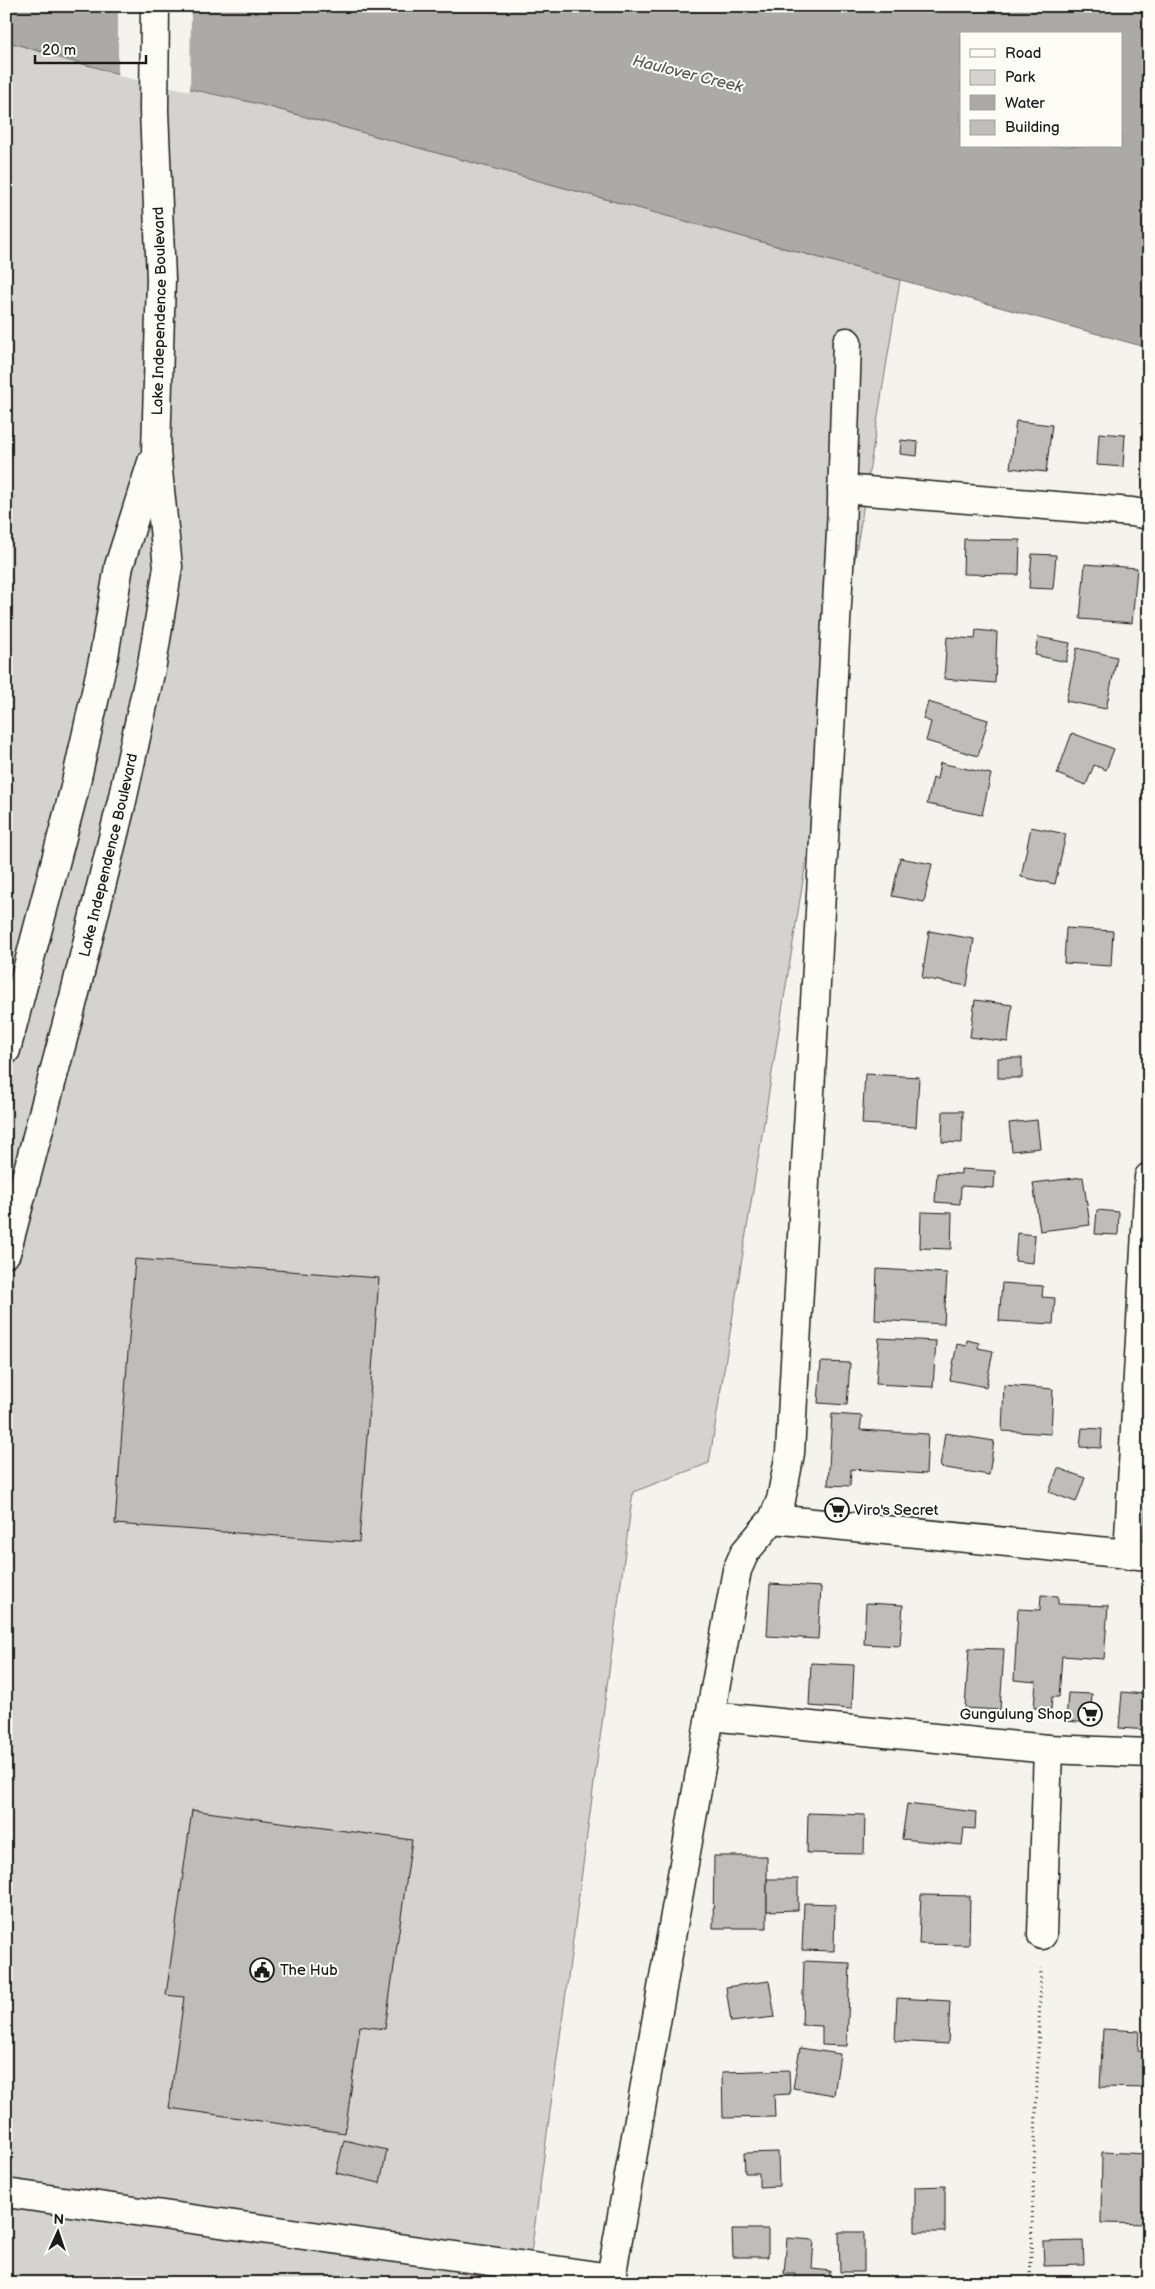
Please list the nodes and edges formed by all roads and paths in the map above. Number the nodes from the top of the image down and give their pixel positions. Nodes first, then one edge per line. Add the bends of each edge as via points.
1 (155, 6) edge
2 (847, 342) dead end
3 (156, 452) junction
4 (842, 489) junction
5 (1149, 516) edge
6 (6, 1050) edge
7 (1149, 1177) edge
8 (6, 1253) edge
9 (773, 1519) junction
10 (1138, 1555) edge
11 (710, 1716) junction
12 (1048, 1749) junction
13 (1149, 1753) edge
14 (1042, 1935) joint
15 (6, 2193) edge
16 (611, 2280) edge
17 (1030, 2283) edge

1 - 3 main road, Lake Independence Boulevard via 154,110 161,279
2 - 4 main road
3 - 6 main road, Lake Independence Boulevard via 119,566 104,656 77,781
3 - 8 main road, Lake Independence Boulevard via 168,567 152,664 74,997
4 - 5 main road
4 - 9 main road via 790,1453 781,1500
7 - 10 main road
9 - 10 main road
9 - 11 main road via 745,1552 738,1570
11 - 12 main road
11 - 16 main road
12 - 13 main road
12 - 14 main road
14 - 17 path
15 - 16 main road

